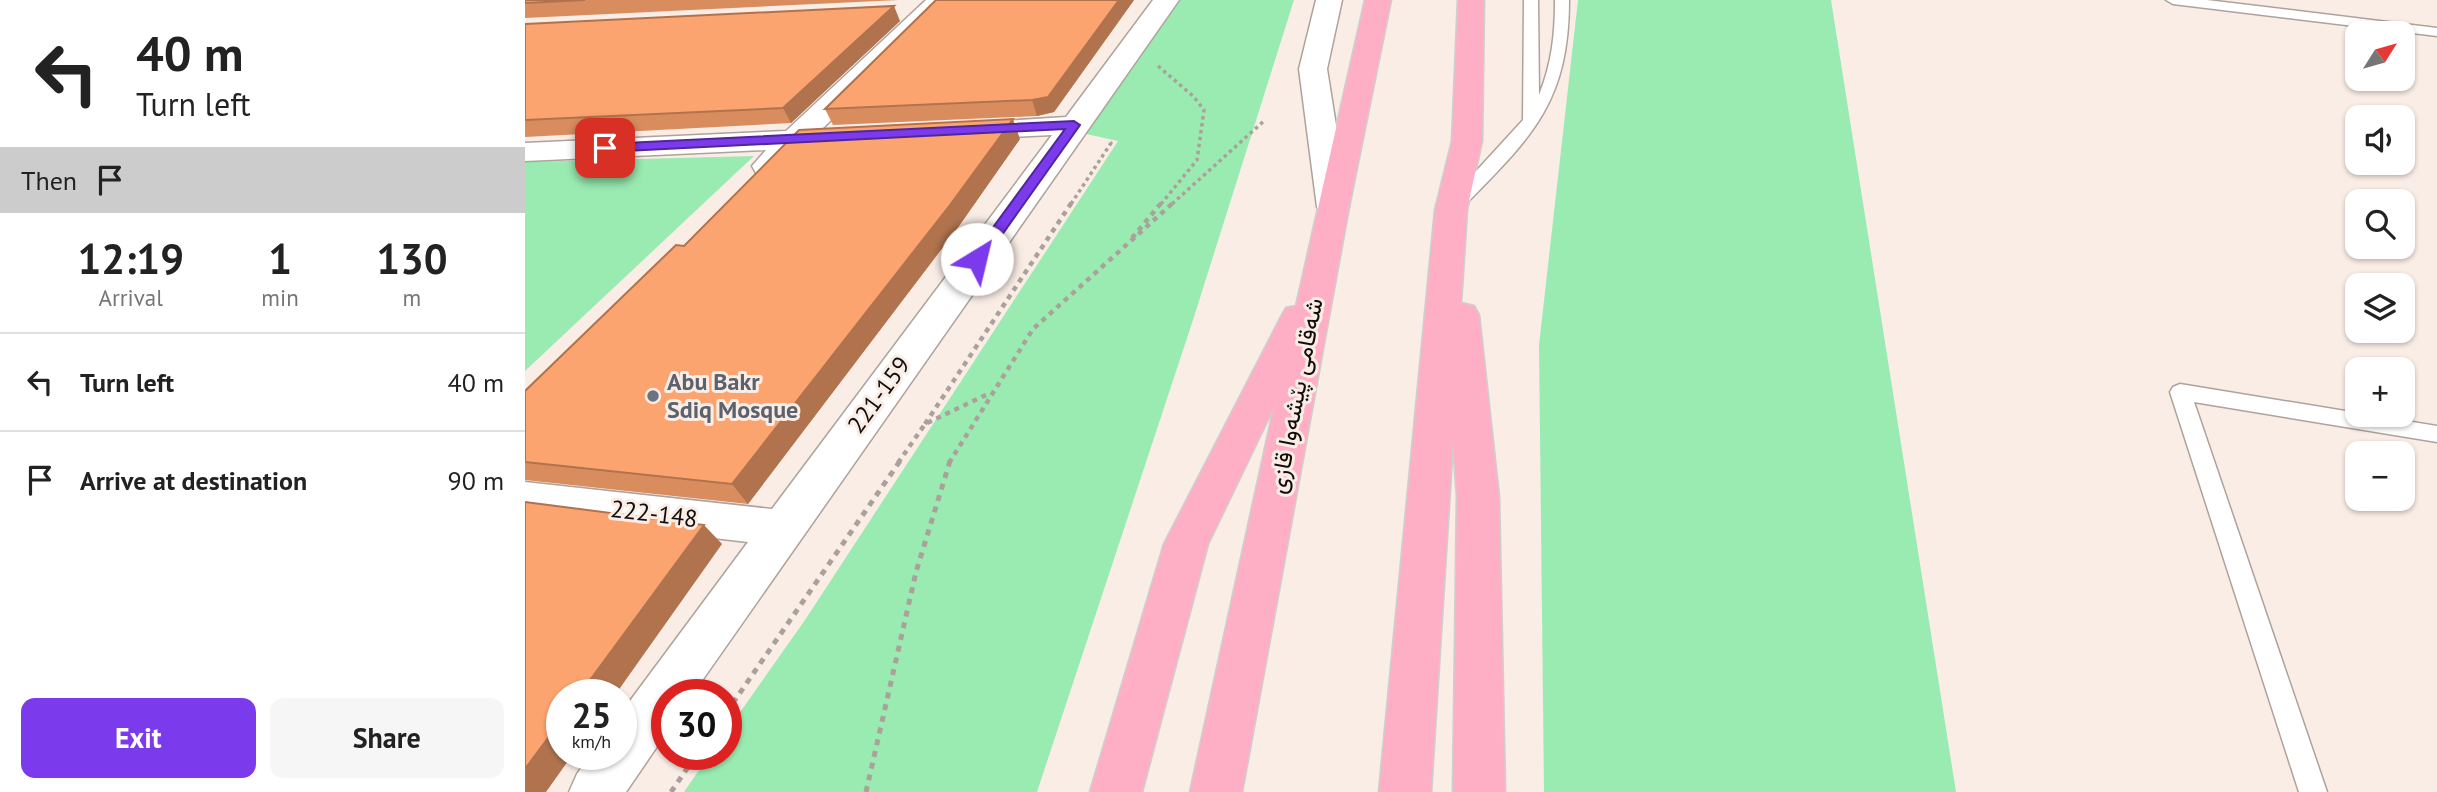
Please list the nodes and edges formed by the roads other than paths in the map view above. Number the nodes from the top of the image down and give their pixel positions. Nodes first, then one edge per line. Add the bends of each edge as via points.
1 (1166, 0) edge
2 (1329, 0) edge
3 (1378, 0) edge
4 (1471, 0) edge
5 (1531, 0) edge
6 (1562, 0) edge
7 (2173, 0) edge
8 (2229, 4) edge
9 (935, 5) edge
10 (890, 11) edge
11 (2437, 32) edge
12 (1531, 122) junction
13 (1074, 125) junction
14 (941, 132) edge
15 (834, 137) edge
16 (794, 139) junction
17 (525, 152) edge
18 (744, 188) edge
19 (1333, 207) junction
20 (1451, 210) junction
21 (1321, 271) junction
22 (2437, 434) edge
23 (525, 499) edge
24 (782, 528) junction
25 (595, 792) edge
26 (1116, 792) edge
27 (1216, 792) edge
28 (1405, 792) edge
29 (1479, 792) edge
30 (2312, 792) edge

1 - 13 street, 221-159
2 - 19 street via 1314,69
3 - 19 highway, شەقامی پێشەوا قازی
4 - 20 highway via 1467,141
5 - 12 lane
6 - 12 lane via 1564,37 1554,80
7 - 8 lane
8 - 11 lane
9 - 10 street
9 - 16 street
12 - 20 lane
13 - 14 street
13 - 24 street, 221-159
15 - 16 street
16 - 17 street
16 - 18 street
19 - 21 highway, شەقامی پێشەوا قازی
20 - 28 highway
20 - 29 highway via 1478,497
21 - 26 highway via 1186,544
21 - 27 highway, شەقامی پێشەوا قازی
22 - 30 lane via 2180,392
23 - 24 street, 222-148
24 - 25 street, 221-159

